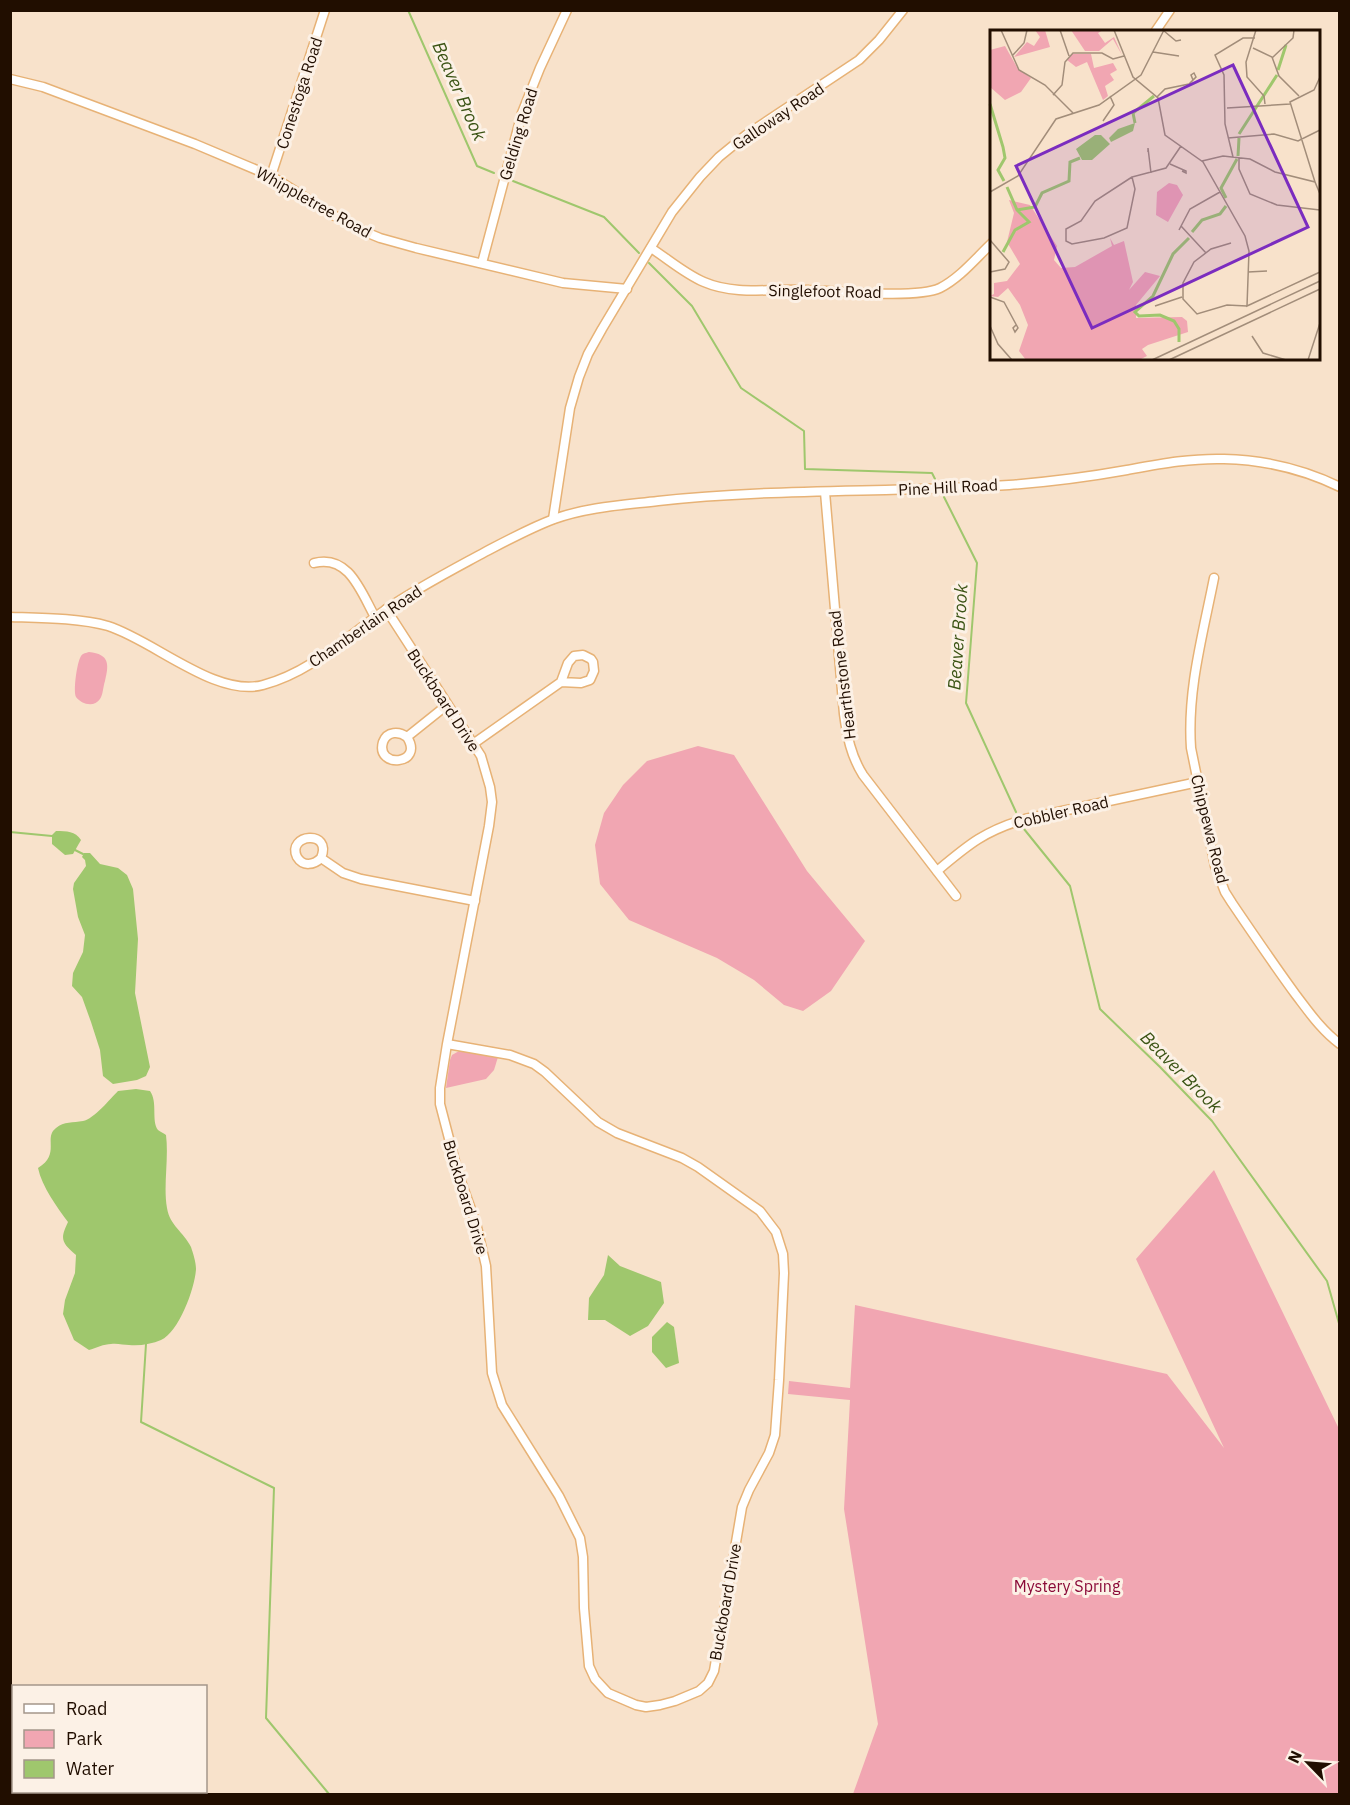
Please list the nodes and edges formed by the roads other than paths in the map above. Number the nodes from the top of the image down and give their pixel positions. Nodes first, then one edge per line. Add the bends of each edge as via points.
1 (326, 10) edge
2 (567, 10) edge
3 (903, 10) edge
4 (1170, 10) edge
5 (1156, 30) edge
6 (10, 80) edge
7 (271, 176) junction
8 (990, 245) edge
9 (651, 248) junction
10 (482, 263) junction
11 (627, 289) junction
12 (1340, 487) edge
13 (825, 492) junction
14 (553, 519) junction
15 (314, 563) dead end
16 (1214, 578) dead end
17 (386, 609) junction
18 (10, 617) edge
19 (375, 617) junction
20 (561, 682) dead end
21 (447, 705) junction
22 (407, 737) dead end
23 (473, 744) junction
24 (1198, 782) junction
25 (321, 858) dead end
26 (937, 871) junction
27 (956, 896) dead end
28 (475, 901) junction
29 (447, 1044) junction
30 (1340, 1044) edge

1 - 7 street, Conestoga Road
2 - 10 street, Gelding Road via 522,113
3 - 9 street, Galloway Road via 859,60 719,157 672,212
4 - 5 street
6 - 7 street, Whippletree Road via 43,87
7 - 10 street, Whippletree Road via 363,231
8 - 9 street, Singlefoot Road via 940,288 904,293 727,288 705,283
9 - 11 street, Galloway Road
10 - 11 street, Whippletree Road via 563,283
11 - 14 street, Galloway Road via 588,354 579,377 570,408
12 - 13 street, Pine Hill Road via 1285,466 1206,459 1014,484
13 - 14 street, Pine Hill Road via 706,496 581,511
13 - 26 street, Hearthstone Road via 850,747 863,775
14 - 17 street, Chamberlain Road via 449,571
15 - 19 street via 328,561 342,566
16 - 24 street, Chippewa Road via 1190,716
17 - 19 street, Chamberlain Road
17 - 21 street, Buckboard Drive
18 - 19 street, Chamberlain Road via 111,627 212,679 252,687 313,663
20 - 23 street
21 - 22 street
21 - 23 street, Buckboard Drive
23 - 28 street, Buckboard Drive via 486,768 492,802
24 - 26 street, Cobbler Road via 1009,824 981,836
24 - 30 street, Chippewa Road via 1225,892 1280,974
25 - 28 street via 362,879
26 - 27 street, Hearthstone Road
28 - 29 street, Buckboard Drive
29 - 29 street, Buckboard Drive via 510,1055 534,1064 598,1122 682,1158 743,1197 765,1216 780,1242 784,1273 775,1435 742,1507 714,1671 699,1691 675,1701 646,1707 628,1702 608,1693 589,1666 580,1538 559,1496 502,1405 492,1373 486,1266 440,1104

